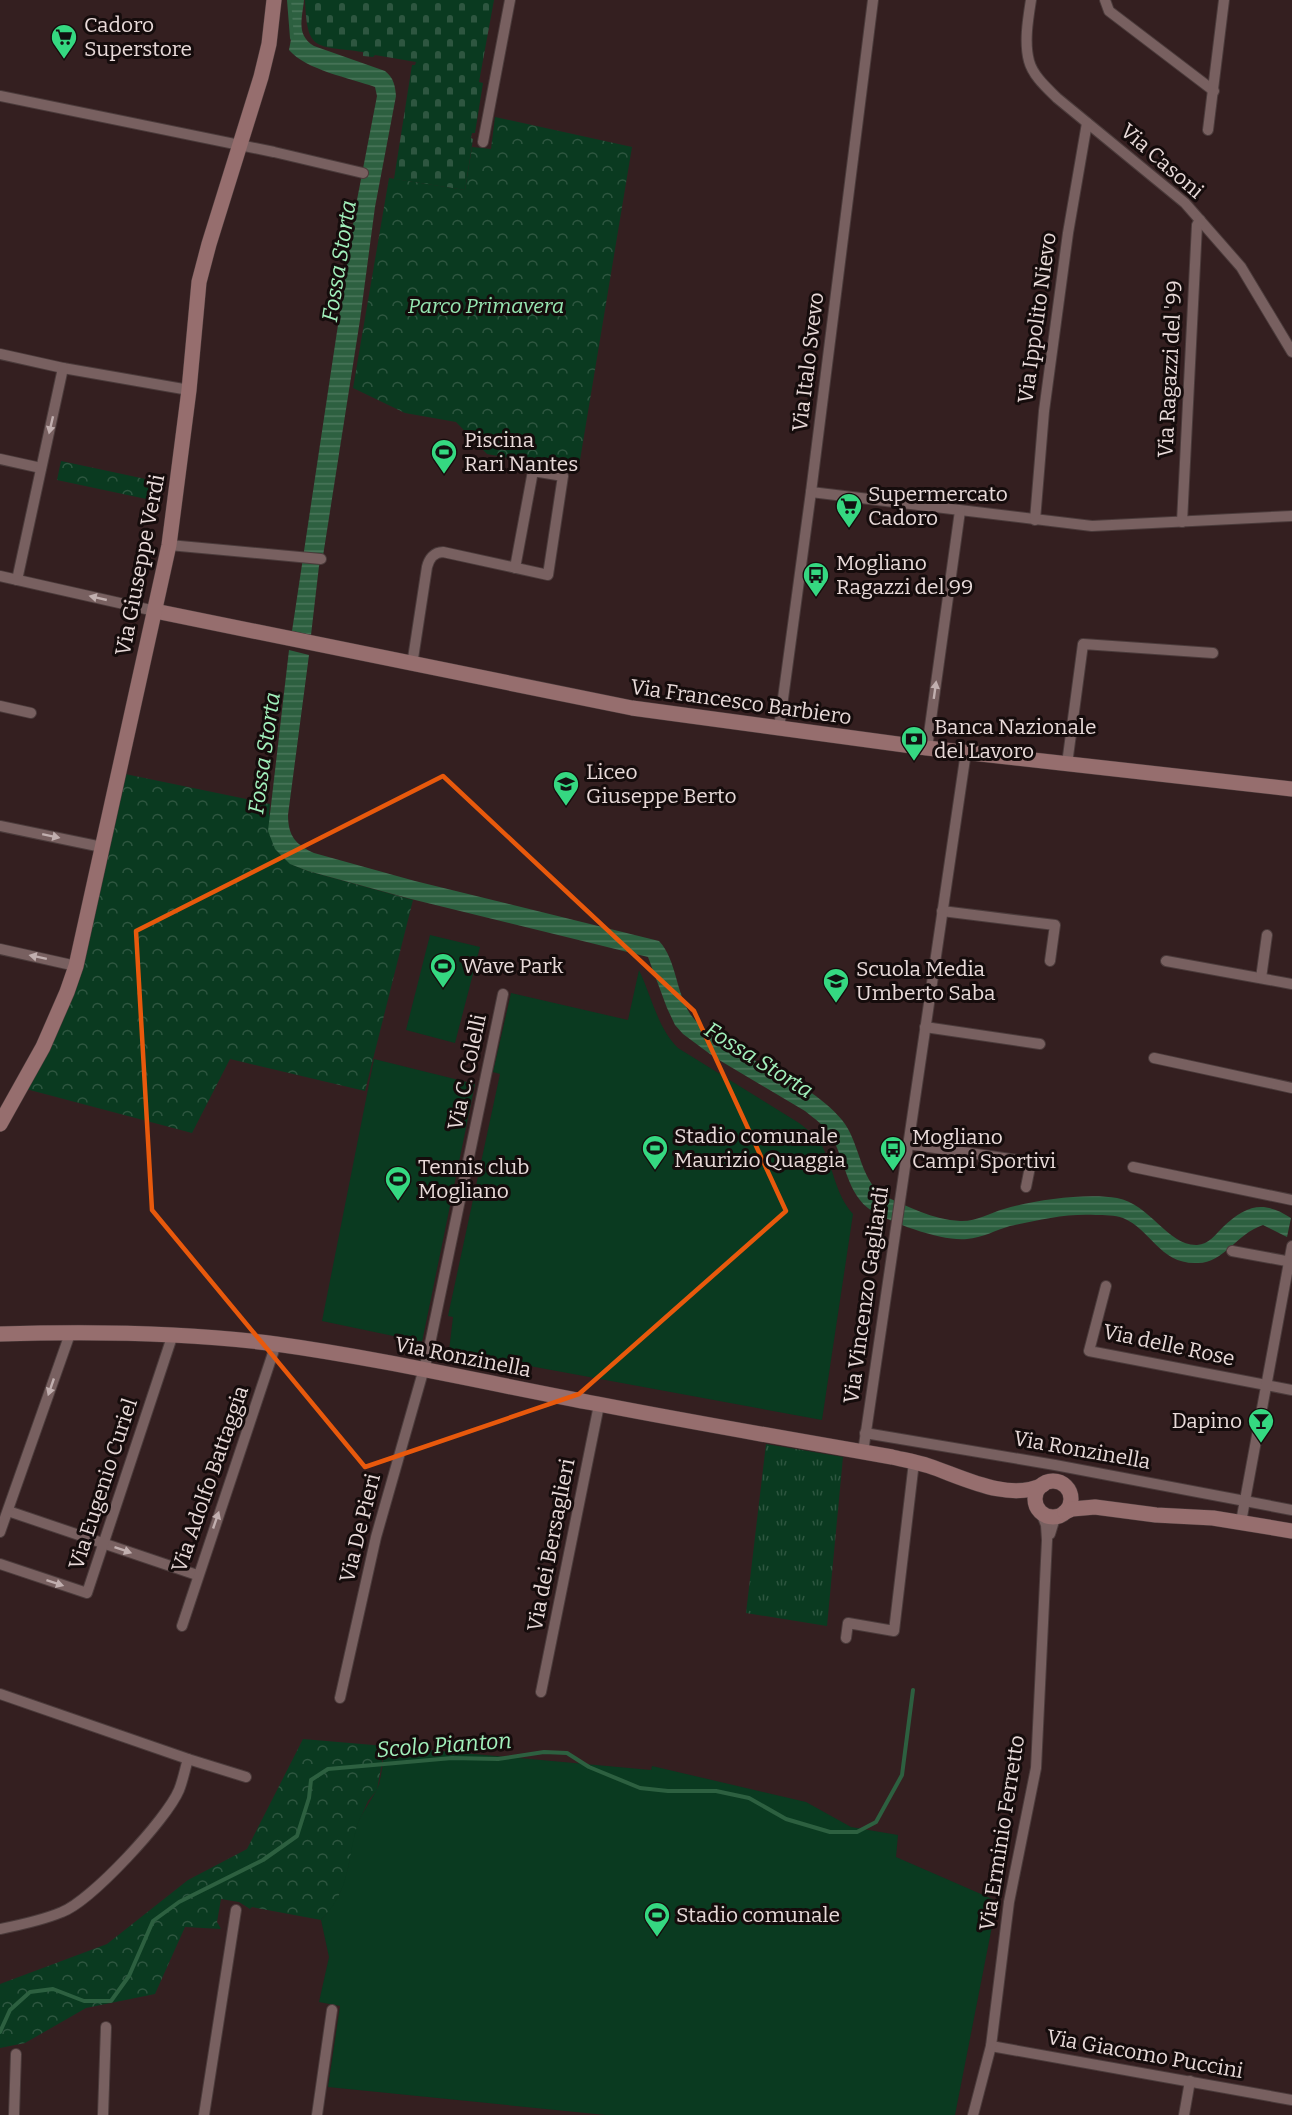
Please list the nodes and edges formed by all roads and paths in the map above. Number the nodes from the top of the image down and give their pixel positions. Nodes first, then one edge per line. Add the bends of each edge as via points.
1 (274, 0) edge
2 (510, 0) edge
3 (873, 0) edge
4 (1031, 0) edge
5 (1105, 0) edge
6 (1224, 0) edge
7 (1214, 91) junction
8 (0, 96) edge
9 (1087, 123) junction
10 (1208, 130) dead end
11 (483, 142) dead end
12 (239, 146) junction
13 (363, 173) dead end
14 (1200, 220) junction
15 (1292, 352) edge
16 (0, 354) edge
17 (63, 368) junction
18 (189, 390) junction
19 (0, 459) edge
20 (41, 468) junction
21 (811, 492) junction
22 (960, 511) junction
23 (1292, 516) edge
24 (1035, 520) junction
25 (1182, 522) junction
26 (169, 546) junction
27 (320, 559) dead end
28 (515, 568) junction
29 (0, 576) edge
30 (17, 580) junction
31 (155, 611) junction
32 (1213, 653) dead end
33 (412, 664) junction
34 (0, 706) edge
35 (31, 713) dead end
36 (779, 728) junction
37 (927, 748) junction
38 (966, 752) junction
39 (1067, 764) junction
40 (1292, 789) edge
41 (0, 826) edge
42 (102, 847) junction
43 (942, 911) junction
44 (1267, 935) dead end
45 (0, 950) edge
46 (1050, 961) dead end
47 (1166, 961) dead end
48 (76, 966) junction
49 (1260, 978) junction
50 (1292, 984) edge
51 (503, 994) dead end
52 (925, 1027) junction
53 (1040, 1044) dead end
54 (1154, 1058) dead end
55 (1292, 1088) edge
56 (0, 1124) edge
57 (908, 1143) junction
58 (1133, 1167) dead end
59 (1026, 1187) dead end
60 (1292, 1200) edge
61 (1292, 1246) edge
62 (1232, 1251) dead end
63 (1291, 1262) edge
64 (1106, 1286) dead end
65 (71, 1331) junction
66 (0, 1334) edge
67 (172, 1334) junction
68 (276, 1344) junction
69 (424, 1370) junction
70 (1266, 1386) junction
71 (1292, 1390) edge
72 (599, 1405) junction
73 (865, 1433) junction
74 (863, 1452) junction
75 (914, 1462) junction
76 (1042, 1485) junction
77 (1066, 1487) junction
78 (997, 1488) junction
79 (1245, 1501) junction
80 (1039, 1509) junction
81 (1107, 1509) junction
82 (1292, 1510) edge
83 (8, 1511) junction
84 (1063, 1513) junction
85 (1241, 1522) junction
86 (1292, 1531) edge
87 (0, 1532) edge
88 (104, 1543) junction
89 (1046, 1555) junction
90 (0, 1564) edge
91 (197, 1575) junction
92 (182, 1626) dead end
93 (846, 1638) dead end
94 (541, 1692) dead end
95 (0, 1694) edge
96 (340, 1698) dead end
97 (188, 1759) junction
98 (246, 1777) dead end
99 (236, 1910) dead end
100 (0, 1929) edge
101 (333, 2010) dead end
102 (106, 2027) dead end
103 (991, 2046) junction
104 (16, 2054) dead end
105 (1190, 2081) junction
106 (1292, 2100) edge
107 (14, 2115) edge
108 (103, 2115) edge
109 (204, 2115) edge
110 (317, 2115) edge
111 (973, 2115) edge
112 (1184, 2115) edge

1 - 12 street, Via Giuseppe Verdi via 269,44
2 - 11 street
3 - 21 street, Via Italo Svevo
4 - 9 street, Via Casoni via 1029,62 1040,81
5 - 7 street via 1109,11
6 - 7 street
7 - 10 street
8 - 12 street
9 - 14 street, Via Casoni via 1185,203
9 - 24 street, Via Ippolito Nievo via 1044,411
12 - 13 street
12 - 18 street, Via Giuseppe Verdi via 199,282
14 - 15 street, Via Casoni via 1241,267
14 - 25 street, Via Ragazzi del '99
16 - 17 street
17 - 18 street
17 -> 20 street
18 - 26 street, Via Giuseppe Verdi
19 - 20 street
20 - 30 street
21 - 22 street
21 - 36 street, Via Italo Svevo
22 - 24 street
37 -> 22 street
23 - 25 street
24 - 25 street via 1092,526
26 - 27 street
26 - 31 street, Via Giuseppe Verdi
28 - 28 street via 548,575 563,476 533,471
28 - 33 street via 436,553 427,567
29 - 30 street, Via Francesco Barbiero
31 -> 30 street, Via Francesco Barbiero
31 - 33 street, Via Francesco Barbiero
31 - 42 street, Via Giuseppe Verdi
32 - 39 street via 1083,644
33 - 36 street, Via Francesco Barbiero via 601,703
34 - 35 street
36 - 37 street, Via Francesco Barbiero
37 - 38 street, Via Francesco Barbiero
38 - 39 street, Via Francesco Barbiero
38 - 43 street, Via Vincenzo Gagliardi
39 - 40 street, Via Francesco Barbiero
41 -> 42 street
42 - 48 street, Via Giuseppe Verdi
43 - 46 street via 1055,925
43 - 52 street, Via Vincenzo Gagliardi
44 - 49 street
48 -> 45 street
47 - 49 street
48 - 56 street, Via Giuseppe Verdi via 43,1047
49 - 50 street
51 - 69 street, Via C. Colelli
52 - 53 street
52 - 57 street, Via Vincenzo Gagliardi
54 - 55 street
57 - 59 street via 1030,1162
57 - 73 street, Via Vincenzo Gagliardi
58 - 60 street
61 - 63 street
62 - 63 street
63 - 70 street
64 - 70 street, Via delle Rose via 1089,1351
65 - 66 street, Via Ronzinella
65 - 67 street, Via Ronzinella
65 -> 83 street
67 - 68 street, Via Ronzinella
67 - 88 street, Via Eugenio Curiel
68 - 69 street, Via Ronzinella
91 -> 68 street, Via Adolfo Battaggia
69 - 72 street, Via Ronzinella
69 - 96 street, Via De Pieri via 376,1537
70 - 71 street, Via delle Rose
70 - 79 street
72 - 74 street, Via Ronzinella
72 - 94 street, Via dei Bersaglieri
73 - 74 street, Via Vincenzo Gagliardi
73 - 79 street, Via Ronzinella
74 - 75 street, Via Ronzinella
75 - 78 street, Via Ronzinella
75 - 93 street via 894,1631 848,1623
76 - 77 street, Via Ronzinella via 1055,1482
76 - 78 street, Via Ronzinella via 1023,1490
76 - 80 street, Via Ronzinella via 1036,1495
77 - 81 street, Via Ronzinella via 1084,1501
77 - 84 street, Via Ronzinella via 1071,1500
78 - 80 street, Via Ronzinella via 1024,1496
79 - 82 street, Via Ronzinella
79 - 85 street
80 - 84 street, Via Ronzinella via 1050,1516
80 - 89 street, Via Erminio Ferretto via 1046,1526
81 - 84 street, Via Ronzinella via 1078,1508
81 - 85 street, Via Ronzinella
83 - 87 street
83 - 88 street
84 - 89 street, Via Erminio Ferretto via 1052,1526
85 - 86 street, Via Ronzinella
90 -> 88 street, Via Eugenio Curiel via 87,1593
88 -> 91 street
89 - 103 street, Via Erminio Ferretto via 1036,1768 1013,1879
91 - 92 street, Via Adolfo Battaggia
95 - 97 street
97 - 98 street
97 - 100 street via 178,1791 159,1821 98,1886 64,1912
99 - 109 street
101 - 110 street
102 - 108 street
103 - 105 street, Via Giacomo Puccini
103 - 111 street, Via Erminio Ferretto
104 - 107 street
105 - 106 street, Via Giacomo Puccini
105 - 112 street

